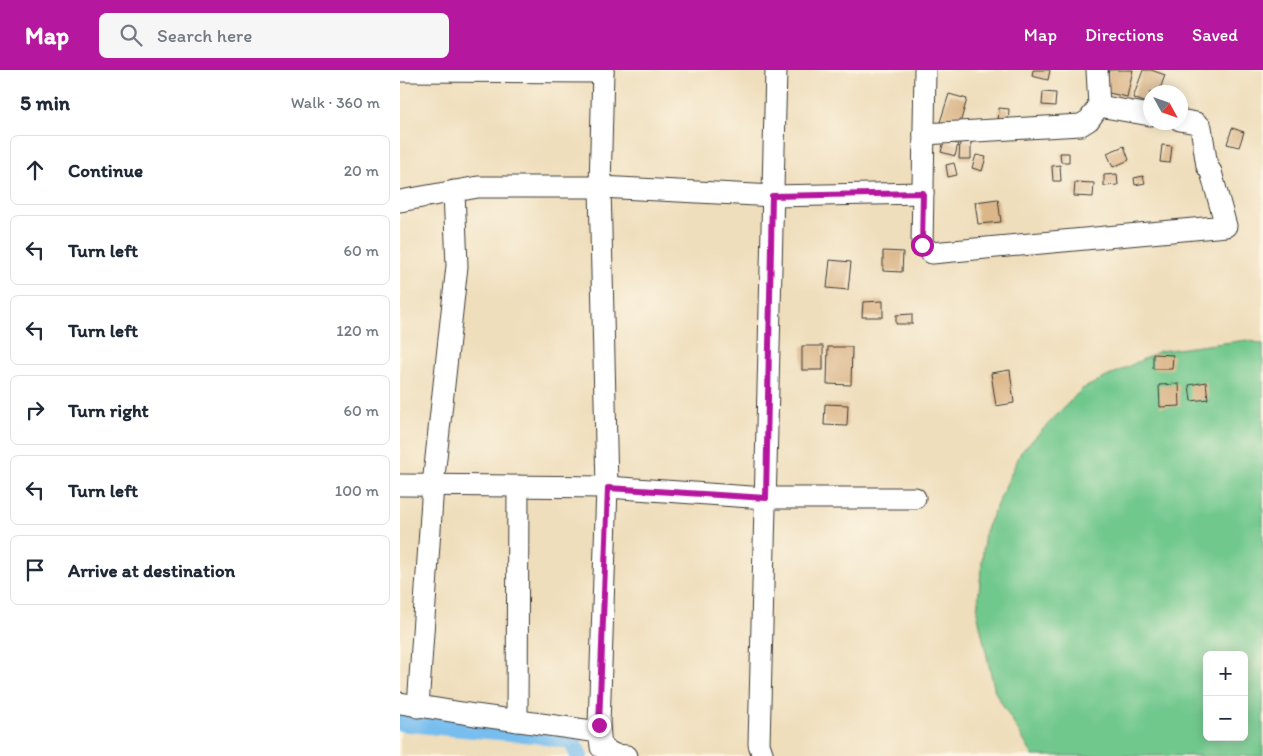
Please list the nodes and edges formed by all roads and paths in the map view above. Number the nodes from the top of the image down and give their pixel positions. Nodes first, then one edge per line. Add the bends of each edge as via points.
1 (776, 70) edge
2 (925, 70) edge
3 (1097, 70) edge
4 (400, 71) edge
5 (603, 71) edge
6 (1099, 106) junction
7 (1143, 114) edge
8 (1188, 122) edge
9 (924, 134) junction
10 (600, 187) junction
11 (454, 191) junction
12 (923, 193) junction
13 (772, 196) junction
14 (400, 201) edge
15 (400, 485) edge
16 (433, 485) junction
17 (518, 486) junction
18 (608, 488) junction
19 (766, 498) junction
20 (915, 498) dead end
21 (409, 705) edge
22 (517, 721) junction
23 (599, 732) junction
24 (627, 756) edge
25 (763, 756) edge

1 - 13 street
2 - 9 street
3 - 6 street
4 - 5 street
5 - 10 street
6 - 7 street
6 - 9 street via 1081,125
8 - 12 street via 1201,127 1207,166 1226,226 932,253 922,245
9 - 12 street
10 - 11 street via 478,187
10 - 13 street
10 - 18 street
11 - 14 street
11 - 16 street via 457,266
12 - 13 street
13 - 19 street
15 - 16 street
16 - 17 street
16 - 21 street
17 - 18 street
17 - 22 street
18 - 19 street
18 - 23 street
19 - 20 street
19 - 25 street via 759,744
21 - 22 street
22 - 23 street
23 - 24 street via 601,747 615,755

